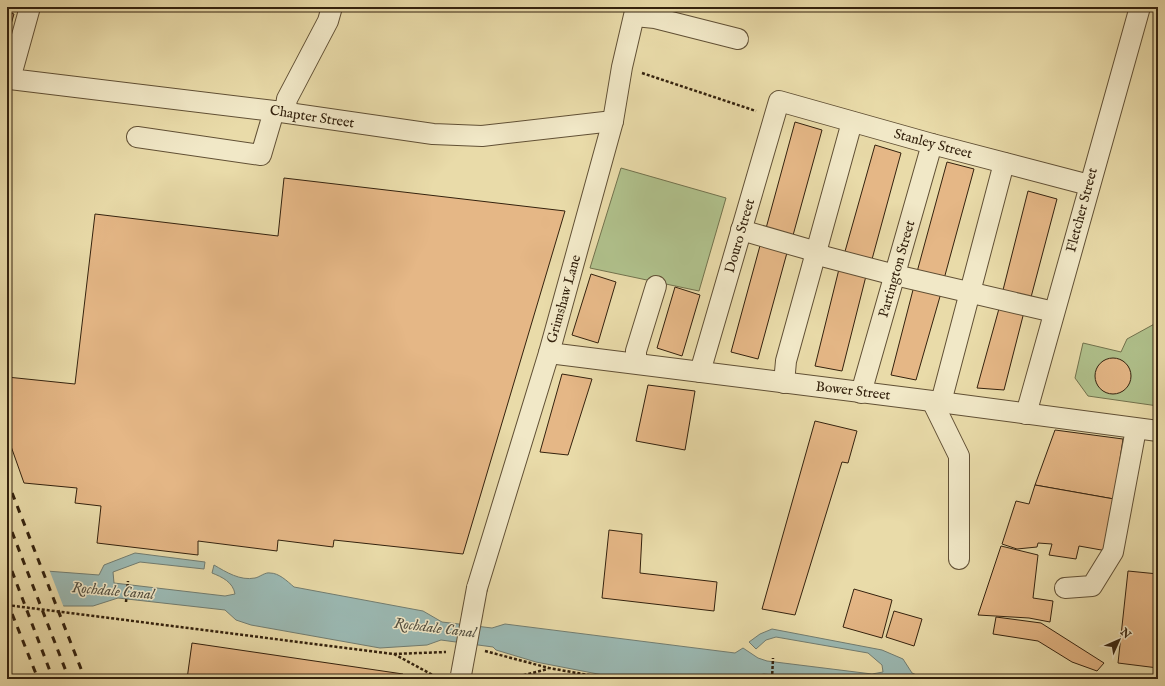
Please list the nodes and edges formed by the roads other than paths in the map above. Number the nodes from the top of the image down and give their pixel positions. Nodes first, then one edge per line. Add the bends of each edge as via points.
1 (30, 7) edge
2 (332, 7) edge
3 (1140, 7) edge
4 (635, 12) edge
5 (738, 39) dead end
6 (776, 109) joint
7 (279, 111) junction
8 (613, 121) junction
9 (852, 122) junction
10 (137, 137) dead end
11 (932, 144) junction
12 (1004, 163) junction
13 (1089, 185) junction
14 (741, 230) junction
15 (816, 253) junction
16 (895, 275) junction
17 (656, 286) dead end
18 (970, 293) junction
19 (1054, 312) junction
20 (549, 353) junction
21 (636, 364) junction
22 (700, 372) junction
23 (784, 383) junction
24 (862, 393) junction
25 (937, 401) junction
26 (1026, 414) junction
27 (1136, 429) junction
28 (1158, 431) edge
29 (959, 559) dead end
30 (1066, 588) dead end
31 (461, 677) edge

1 - 7 street, Chapter Street via 10,79
2 - 7 street via 328,21
3 - 13 street, Fletcher Street
4 - 5 street
4 - 8 street, Grimshaw Lane
6 - 9 street, Stanley Street
6 - 14 street, Douro Street
7 - 8 street, Chapter Street via 433,134 482,136
7 - 10 street via 261,155
8 - 20 street, Grimshaw Lane
9 - 11 street, Stanley Street
9 - 15 street
11 - 12 street, Stanley Street
11 - 16 street, Partington Street
12 - 13 street, Stanley Street
12 - 18 street
13 - 19 street, Fletcher Street
14 - 15 street
14 - 22 street, Douro Street
15 - 16 street
15 - 23 street via 786,361
16 - 18 street
16 - 24 street, Partington Street
17 - 21 street via 636,351
18 - 19 street
18 - 25 street
19 - 26 street, Fletcher Street
20 - 21 street, Bower Street
20 - 31 street, Grimshaw Lane, bridge via 477,588
21 - 22 street, Bower Street
22 - 23 street, Bower Street
23 - 24 street, Bower Street
24 - 25 street, Bower Street
25 - 26 street, Bower Street
25 - 29 street via 959,456
26 - 27 street, Bower Street
27 - 28 street, Bower Street
27 - 30 street via 1113,552 1092,586

